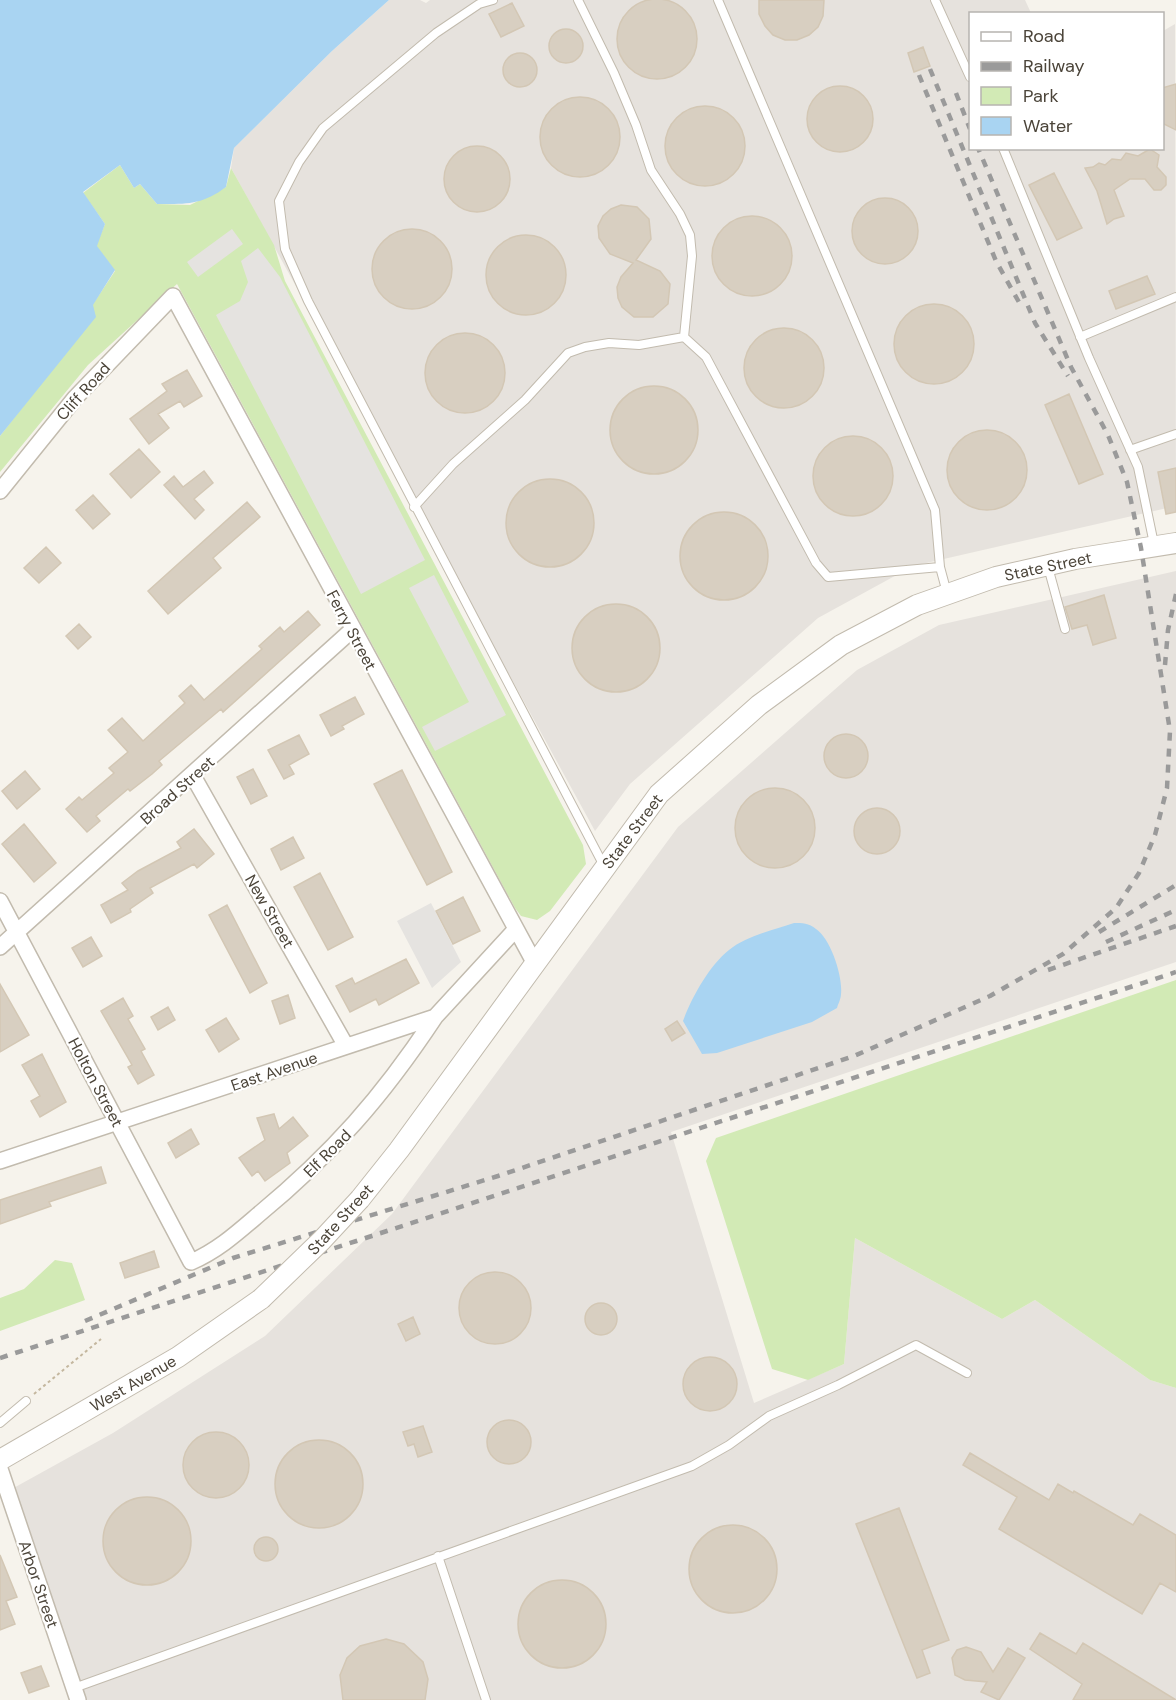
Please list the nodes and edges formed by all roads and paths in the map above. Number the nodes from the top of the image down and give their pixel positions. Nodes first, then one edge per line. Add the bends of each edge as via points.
1 (493, 0) edge
2 (578, 0) edge
3 (718, 0) edge
4 (935, 0) edge
5 (969, 75) edge
6 (1004, 150) edge
7 (173, 296) joint
8 (1176, 297) edge
9 (684, 337) junction
10 (1080, 337) junction
11 (1176, 434) edge
12 (1130, 450) junction
13 (0, 491) edge
14 (414, 507) junction
15 (1176, 543) edge
16 (1155, 546) junction
17 (1047, 565) junction
18 (940, 567) junction
19 (947, 594) junction
20 (1065, 629) dead end
21 (352, 630) junction
22 (193, 776) junction
23 (604, 867) junction
24 (0, 901) edge
25 (515, 930) junction
26 (16, 932) junction
27 (0, 947) edge
28 (534, 962) junction
29 (435, 1017) junction
30 (346, 1046) junction
31 (118, 1124) junction
32 (0, 1161) edge
33 (191, 1262) joint
34 (261, 1299) joint
35 (101, 1338) dead end
36 (967, 1373) dead end
37 (26, 1401) joint
38 (0, 1423) edge
39 (0, 1460) edge
40 (0, 1469) edge
41 (438, 1556) junction
42 (76, 1694) edge
43 (486, 1700) edge

1 - 14 lane via 479,4 436,33 322,128 279,201 285,249
2 - 9 lane via 618,84 651,170 681,214 690,235 692,256
3 - 18 lane via 935,510
4 - 5 lane
6 - 10 lane
7 - 13 street, Cliff Road via 75,398
7 - 21 street, Ferry Street
8 - 10 lane
9 - 14 lane via 639,345 609,343 568,353
9 - 18 lane via 706,357 816,563 828,577
10 - 12 lane
11 - 12 lane
12 - 16 lane via 1138,467
14 - 23 lane
15 - 16 street, State Street
16 - 17 street, State Street
17 - 19 street, State Street
17 - 20 lane
18 - 19 lane
19 - 23 street, State Street via 917,605 841,645 759,705 659,794
21 - 22 street, Broad Street
21 - 25 street, Ferry Street
22 - 26 street, Broad Street
22 - 30 street, New Street
23 - 28 street, State Street
24 - 26 street, Holton Street
25 - 28 street, Ferry Street
25 - 29 street, East Avenue
26 - 27 street, Broad Street
26 - 31 street, Holton Street
28 - 34 street, State Street, bridge via 360,1199
29 - 30 street, East Avenue
29 - 33 street, Elf Road via 359,1121 318,1164 217,1249
30 - 31 street, East Avenue
31 - 32 street, East Avenue
31 - 33 street, Holton Street
34 - 39 street, West Avenue via 178,1357
35 - 37 path
36 - 41 lane via 916,1345 769,1416 692,1466
37 - 38 lane
40 - 42 street, Arbor Street
41 - 42 lane
41 - 43 lane

